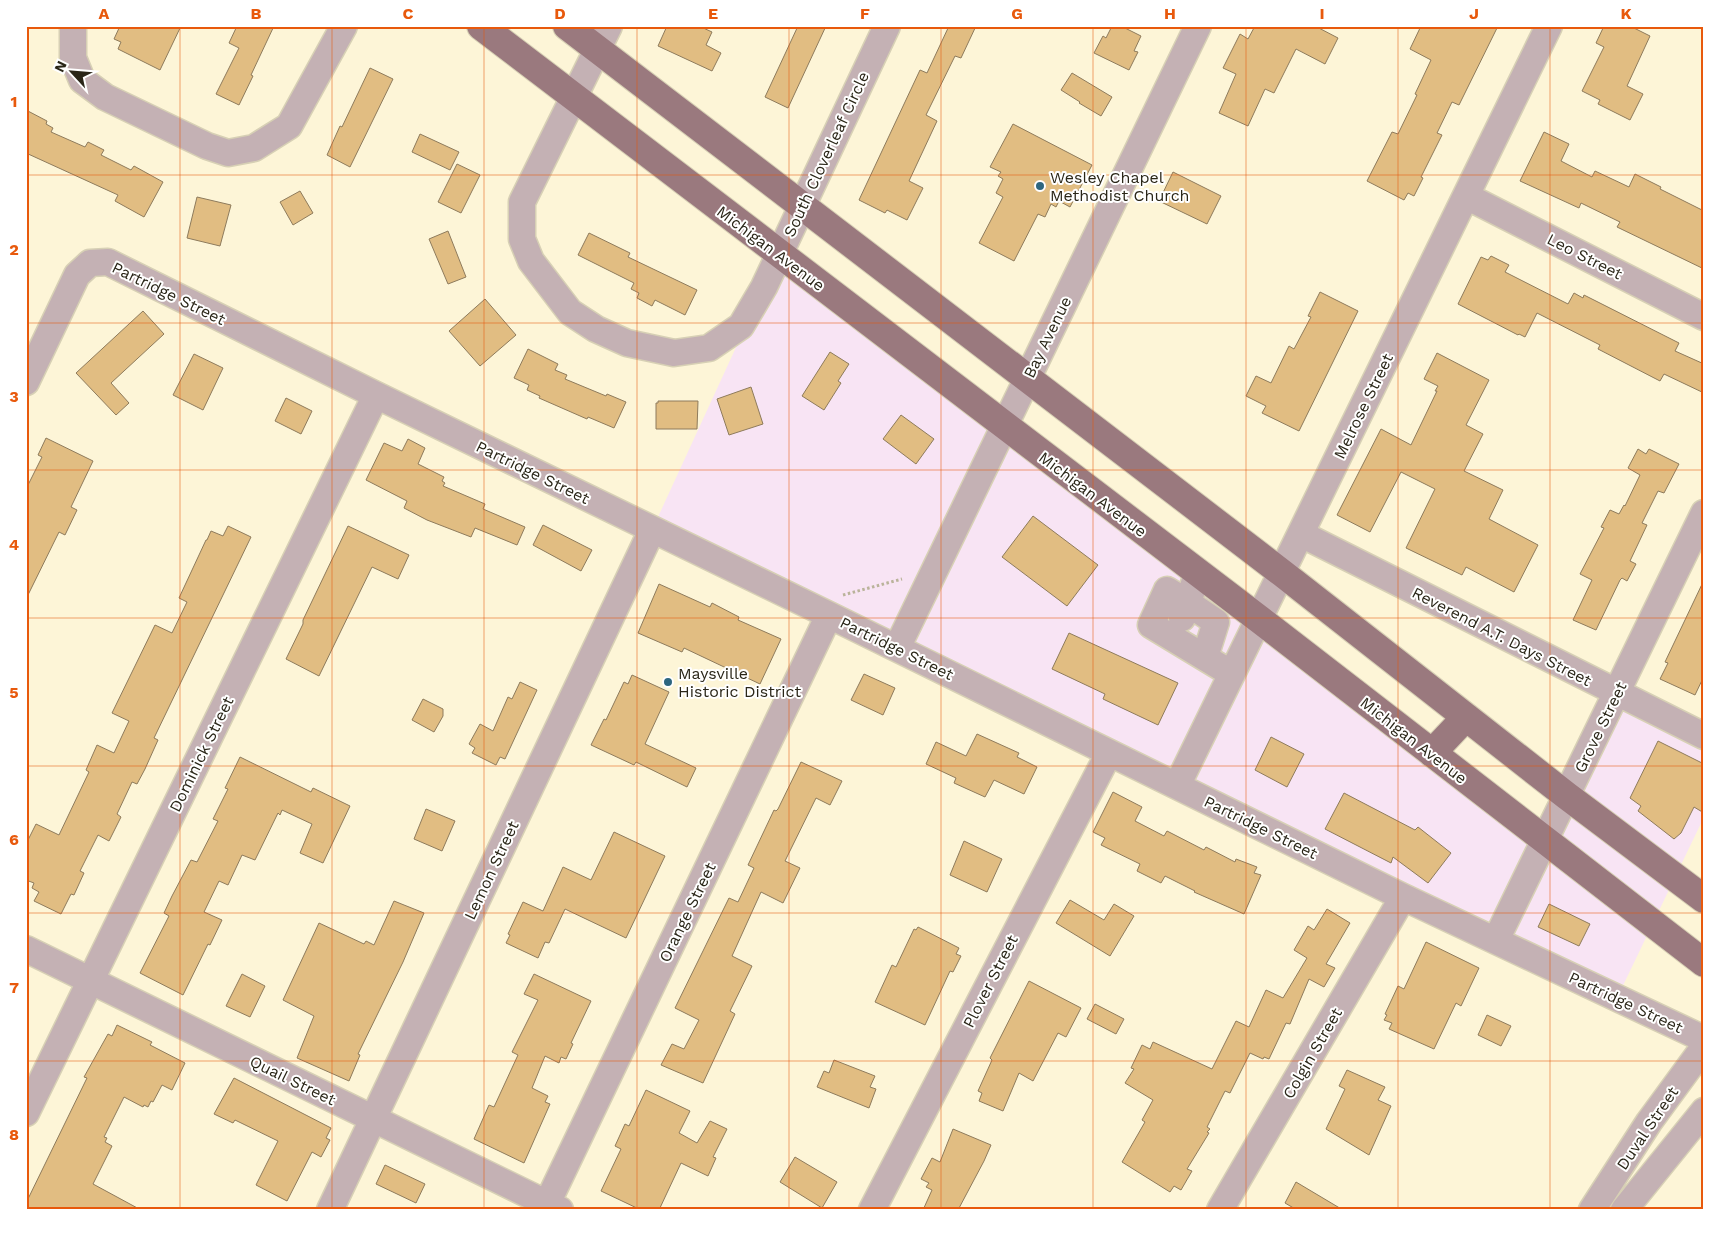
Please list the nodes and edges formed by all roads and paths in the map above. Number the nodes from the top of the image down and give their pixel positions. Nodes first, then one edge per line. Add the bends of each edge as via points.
1 (73, 26) edge
2 (344, 26) edge
3 (481, 26) edge
4 (567, 26) edge
5 (887, 26) edge
6 (1198, 26) edge
7 (1549, 26) edge
8 (604, 38) edge
9 (574, 98) junction
10 (1466, 196) junction
11 (802, 207) junction
12 (779, 254) junction
13 (1704, 317) edge
14 (1027, 378) junction
15 (26, 382) edge
16 (376, 395) junction
17 (1004, 426) junction
18 (1704, 513) edge
19 (652, 530) junction
20 (1300, 534) junction
21 (1282, 573) junction
22 (1197, 574) junction
23 (902, 579) dead end
24 (1188, 603) junction
25 (835, 605) junction
26 (1259, 619) junction
27 (897, 648) junction
28 (1206, 657) junction
29 (1232, 674) junction
30 (1617, 693) junction
31 (1466, 717) junction
32 (1704, 736) edge
33 (1109, 753) junction
34 (1432, 753) junction
35 (1177, 786) junction
36 (1566, 796) junction
37 (1544, 840) junction
38 (1403, 896) junction
39 (1704, 899) edge
40 (1496, 940) junction
41 (26, 949) edge
42 (1704, 962) edge
43 (90, 981) junction
44 (1704, 1039) edge
45 (1704, 1047) edge
46 (1704, 1111) edge
47 (26, 1112) edge
48 (373, 1119) junction
49 (550, 1208) edge
50 (330, 1210) edge
51 (872, 1210) edge
52 (1220, 1210) edge
53 (1592, 1210) edge
54 (1624, 1210) edge

1 - 2 street via 73,58 82,80 104,97 228,153 254,148 289,126
3 - 9 main road, Michigan Avenue
4 - 8 main road
5 - 11 street, South Cloverleaf Circle
6 - 14 street, Bay Avenue
7 - 10 street, Melrose Street
8 - 9 street, South Cloverleaf Circle
8 - 11 main road
9 - 12 main road, Michigan Avenue
9 - 12 street, South Cloverleaf Circle via 522,202 522,239 531,260 570,312 626,343 674,353 709,348 741,326
10 - 13 street, Leo Street
10 - 20 street, Melrose Street
11 - 12 street, South Cloverleaf Circle
11 - 14 main road
12 - 17 main road, Michigan Avenue
14 - 17 street, Bay Avenue
14 - 21 main road
15 - 16 street, Partridge Street via 77,275 90,263 108,262
16 - 19 street, Partridge Street
16 - 43 street, Dominick Street
17 - 22 main road, Michigan Avenue
17 - 27 street, Bay Avenue
18 - 30 street, Grove Street
19 - 25 street, Partridge Street
19 - 48 street, Lemon Street
20 - 21 street, Melrose Street
20 - 30 street, Reverend A.T. Days Street
21 - 26 street, Melrose Street
21 - 31 main road
22 - 24 street
22 - 26 main road, Michigan Avenue
23 - 25 path
24 - 28 street via 1216,622
24 - 28 street via 1167,590 1151,625
25 - 27 street, Partridge Street
25 - 49 street, Orange Street
26 - 29 street, Melrose Street
26 - 34 main road, Michigan Avenue
27 - 33 street, Partridge Street
28 - 29 street
29 - 35 street, Melrose Street
30 - 32 street, Reverend A.T. Days Street
30 - 36 street, Grove Street
31 - 34 main road
31 - 36 main road
33 - 35 street, Partridge Street
33 - 51 street, Plover Street
34 - 37 main road, Michigan Avenue
35 - 38 street, Partridge Street
36 - 37 street, Grove Street
36 - 39 main road
37 - 40 street, Grove Street
37 - 42 main road, Michigan Avenue
38 - 40 street, Partridge Street
38 - 52 street, Colgin Street
40 - 44 street, Partridge Street
41 - 43 street, Quail Street
43 - 47 street, Dominick Street
43 - 48 street, Quail Street
45 - 53 street, Duval Street via 1649,1122
46 - 54 street, Duval Street
48 - 49 street, Quail Street
48 - 50 street, Lemon Street

